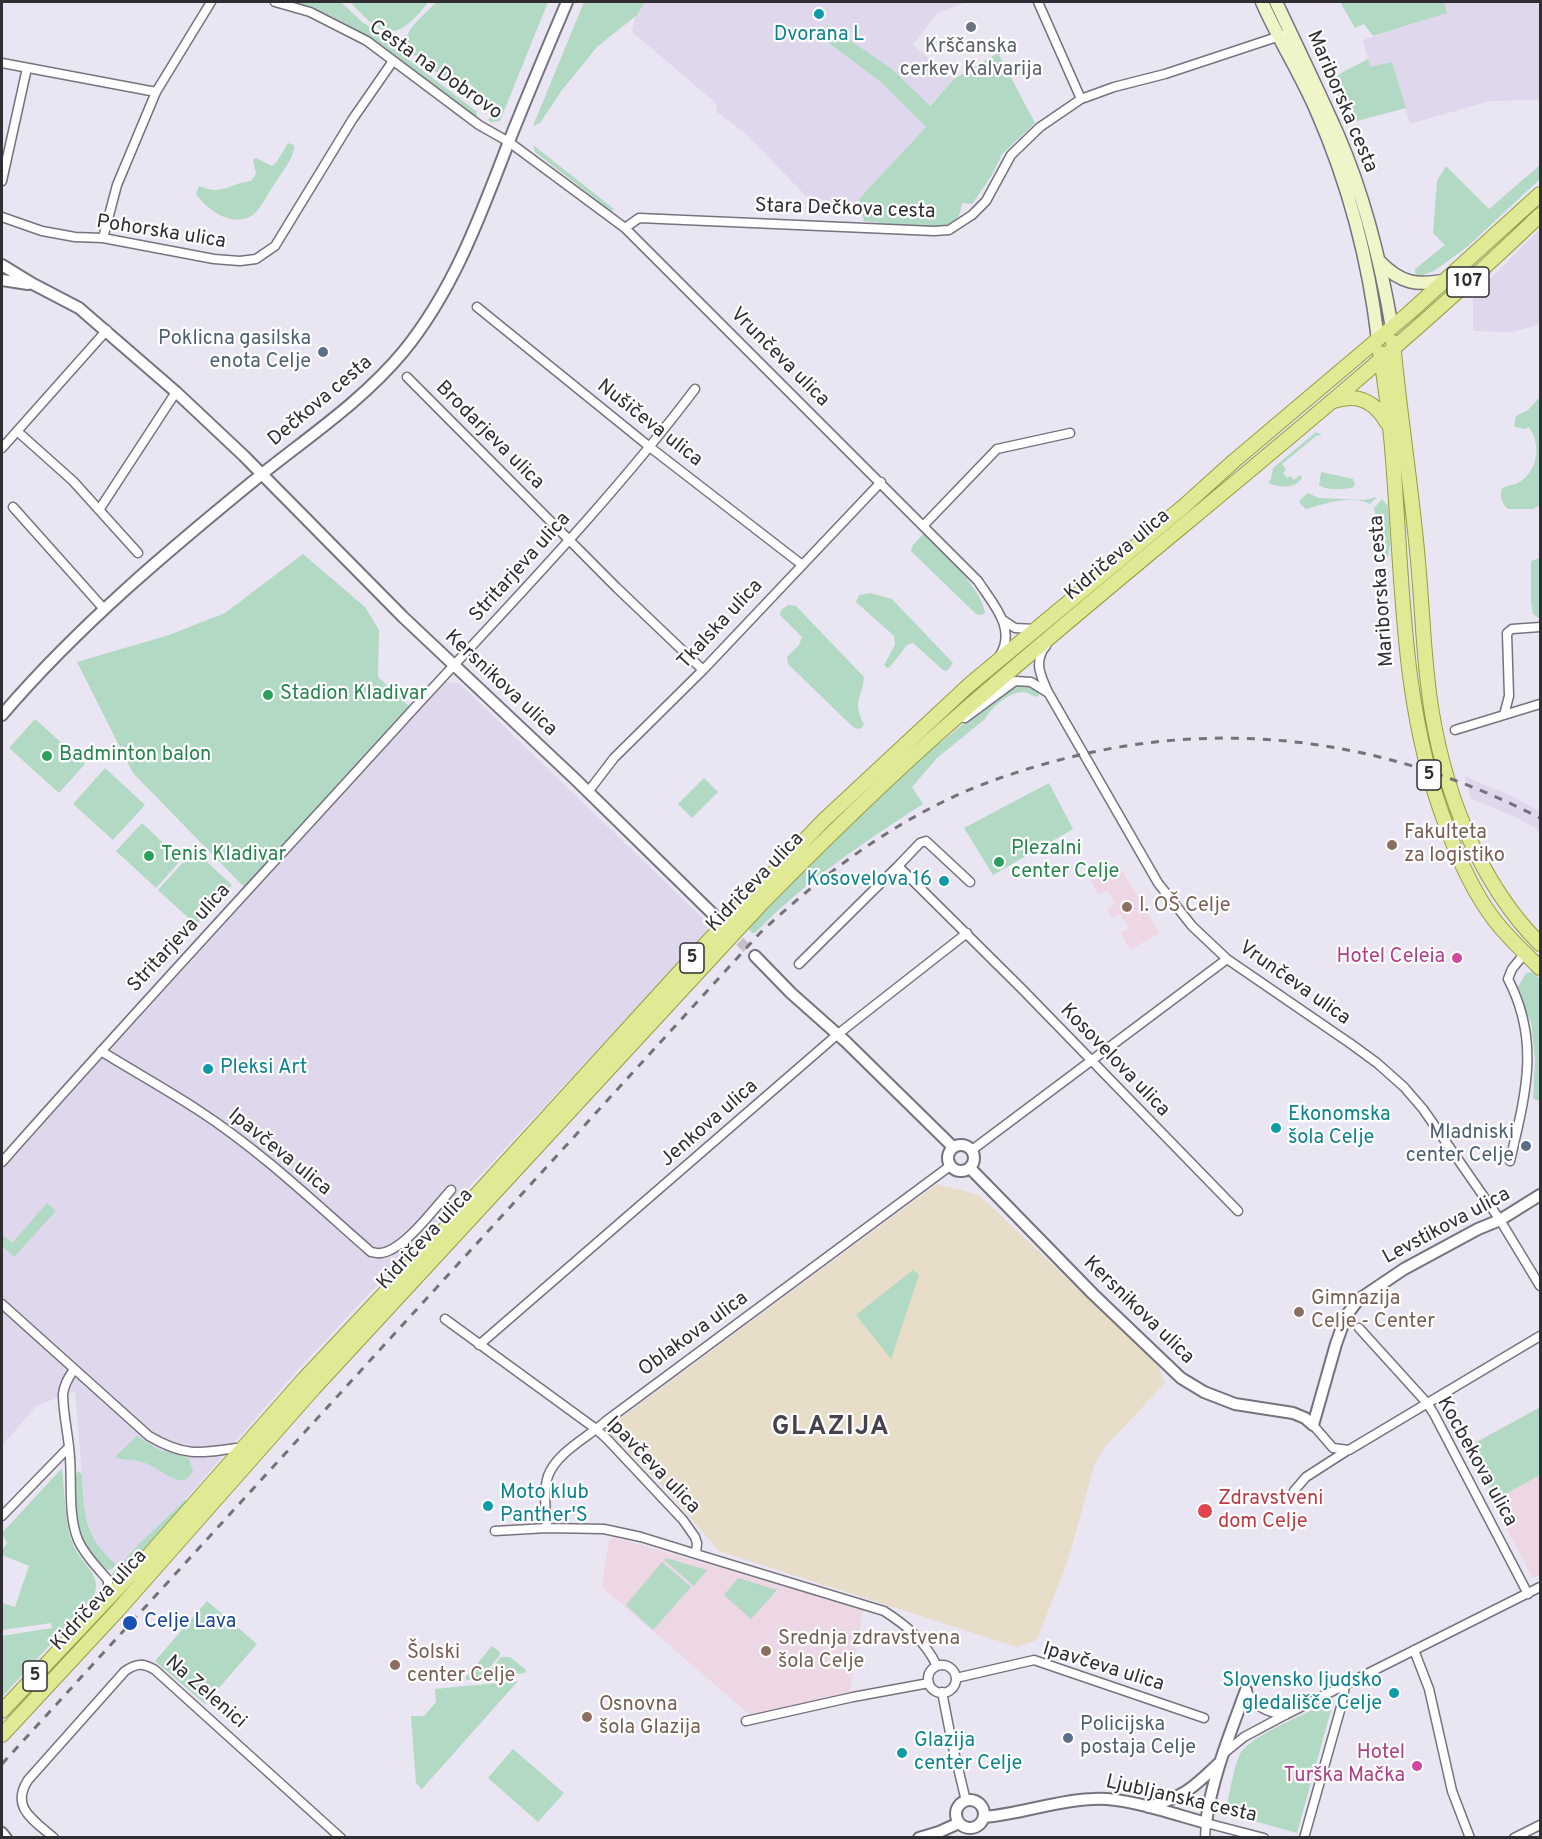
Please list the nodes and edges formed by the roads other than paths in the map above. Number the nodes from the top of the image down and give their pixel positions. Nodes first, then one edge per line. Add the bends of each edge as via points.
1 (211, 2) edge
2 (275, 2) edge
3 (567, 2) edge
4 (1038, 2) edge
5 (1262, 2) edge
6 (1276, 2) edge
7 (1291, 33) junction
8 (1278, 37) junction
9 (393, 61) junction
10 (2, 63) edge
11 (27, 68) junction
12 (156, 92) junction
13 (1081, 99) junction
14 (509, 142) junction
15 (2, 181) edge
16 (1540, 194) edge
17 (1540, 215) edge
18 (2, 217) edge
19 (625, 228) junction
20 (103, 238) junction
21 (1379, 261) junction
22 (2, 264) edge
23 (2, 280) edge
24 (1448, 280) junction
25 (33, 284) junction
26 (1458, 292) junction
27 (477, 307) dead end
28 (1392, 328) junction
29 (107, 330) junction
30 (1378, 340) junction
31 (1394, 347) junction
32 (1381, 359) junction
33 (407, 377) dead end
34 (695, 389) dead end
35 (176, 392) junction
36 (1330, 402) junction
37 (1402, 417) junction
38 (1390, 427) junction
39 (17, 431) junction
40 (1070, 433) dead end
41 (651, 447) junction
42 (2, 448) edge
43 (262, 474) junction
44 (881, 482) junction
45 (13, 507) dead end
46 (99, 510) junction
47 (924, 525) junction
48 (569, 540) junction
49 (138, 554) dead end
50 (801, 564) junction
51 (104, 609) junction
52 (1077, 616) junction
53 (1003, 620) junction
54 (1540, 627) edge
55 (1037, 629) junction
56 (454, 666) junction
57 (988, 669) junction
58 (703, 670) junction
59 (1048, 692) junction
60 (1540, 704) edge
61 (2, 715) edge
62 (1504, 715) junction
63 (1455, 730) dead end
64 (939, 732) junction
65 (588, 792) junction
66 (898, 866) junction
67 (970, 882) dead end
68 (717, 918) dead end
69 (967, 933) junction
70 (1540, 943) edge
71 (1525, 954) junction
72 (755, 956) tunnel mouth
73 (1227, 959) junction
74 (799, 964) dead end
75 (1540, 968) edge
76 (838, 1034) junction
77 (101, 1051) junction
78 (1091, 1060) junction
79 (953, 1147) junction
80 (972, 1150) junction
81 (1510, 1161) dead end
82 (2, 1162) edge
83 (950, 1166) junction
84 (970, 1168) junction
85 (451, 1190) dead end
86 (1540, 1195) edge
87 (1238, 1211) dead end
88 (1500, 1220) junction
89 (1540, 1286) edge
90 (2, 1304) edge
91 (445, 1319) dead end
92 (1359, 1328) dead end
93 (1540, 1336) edge
94 (479, 1345) junction
95 (74, 1369) junction
96 (1427, 1403) junction
97 (1313, 1425) junction
98 (596, 1429) junction
99 (69, 1447) junction
100 (244, 1447) junction
101 (1349, 1450) junction
102 (1294, 1491) dead end
103 (2, 1516) edge
104 (547, 1528) junction
105 (495, 1532) dead end
106 (696, 1554) junction
107 (1540, 1587) edge
108 (1528, 1594) junction
109 (108, 1597) junction
110 (1414, 1650) junction
111 (937, 1666) junction
112 (956, 1678) junction
113 (929, 1683) junction
114 (1345, 1686) junction
115 (1246, 1690) joint
116 (942, 1692) junction
117 (2, 1711) edge
118 (1285, 1715) junction
119 (1204, 1718) dead end
120 (746, 1721) dead end
121 (2, 1735) edge
122 (1221, 1758) junction
123 (966, 1800) junction
124 (1145, 1807) junction
125 (984, 1817) junction
126 (959, 1823) junction
127 (1206, 1823) junction
128 (1540, 1825) edge
129 (2, 1833) edge
130 (1528, 1835) edge
131 (6, 1838) edge
132 (54, 1838) edge
133 (341, 1838) edge
134 (919, 1838) edge
135 (1204, 1838) edge
136 (1264, 1838) edge
137 (1304, 1838) edge
138 (1470, 1838) edge
139 (1514, 1838) edge

1 - 12 street
2 - 9 street, Cesta na Dobrovo via 342,27
3 - 14 street, Dečkova cesta
4 - 13 street
5 - 8 main road, Mariborska cesta
6 - 7 main road, Mariborska cesta
7 - 8 street, Stara Dečkova cesta
7 - 21 main road, Mariborska cesta via 1351,169
8 - 13 street, Stara Dečkova cesta
8 - 30 main road, Mariborska cesta via 1316,108 1340,170 1360,243
9 - 14 street, Cesta na Dobrovo via 479,125
9 - 20 street, Pohorska ulica via 275,246 256,260 214,259
10 - 11 street
11 - 12 street
11 - 15 street
12 - 20 street via 117,185
13 - 19 street, Stara Dečkova cesta via 1040,127 1011,155 986,201 949,230 639,218
14 - 19 street, Vrunčeva ulica
14 - 43 street, Dečkova cesta via 446,291 414,338 368,390
16 - 24 main road, Kidričeva ulica / 107
17 - 26 main road, Kidričeva ulica / 107
18 - 20 street, Pohorska ulica via 42,231
19 - 44 street, Vrunčeva ulica
21 - 24 main road, 107 via 1389,272 1408,281 1420,284
21 - 28 main road, Mariborska cesta
22 - 25 street
23 - 25 street
24 - 28 main road, Kidričeva ulica / 107
25 - 29 street, Kersnikova ulica via 80,308
26 - 31 main road, Kidričeva ulica / 107
26 - 37 main road via 1406,349 1401,371
27 - 41 street, Nušičeva ulica
28 - 30 main road, Kidričeva ulica / 5
28 - 31 main road, Mariborska cesta / 5
29 - 35 street, Kersnikova ulica
29 - 39 street
30 - 32 main road, Mariborska cesta
30 - 55 main road, Kidričeva ulica / 5
31 - 32 main road, Kidričeva ulica
31 - 37 main road, Mariborska cesta / 5
32 - 36 main road, Kidričeva ulica
32 - 38 main road, Mariborska cesta
33 - 48 street, Brodarjeva ulica
34 - 41 street, Stritarjeva ulica
35 - 43 street, Kersnikova ulica
35 - 46 street
36 - 38 main road via 1345,397 1364,400 1382,414
36 - 52 main road, Kidričeva ulica / 5
37 - 70 main road, Mariborska cesta / 5 via 1427,676 1439,744 1456,802 1494,887
38 - 71 main road, Mariborska cesta / 5 via 1407,664 1425,762 1466,874 1493,918
39 - 42 street
39 - 46 street
40 - 47 street via 997,449
41 - 48 street, Stritarjeva ulica
41 - 50 street, Nušičeva ulica
43 - 51 street, Dečkova cesta
43 - 56 street, Kersnikova ulica
44 - 47 street, Vrunčeva ulica
44 - 50 street, Tkalska ulica
45 - 51 street
46 - 49 street
47 - 53 street, Vrunčeva ulica via 978,581
48 - 56 street, Stritarjeva ulica
48 - 58 street, Brodarjeva ulica
50 - 58 street, Tkalska ulica
51 - 61 street, Dečkova cesta
52 - 59 street, Vrunčeva ulica via 1040,654 1039,670
52 - 64 main road, Kidričeva ulica / 5
53 - 55 street via 1015,628
53 - 57 street via 1005,646
54 - 62 street via 1512,629 1507,633 1509,696
55 - 57 main road, Kidričeva ulica / 5
56 - 65 street, Kersnikova ulica
56 - 77 street, Stritarjeva ulica
57 - 100 main road, Kidričeva ulica / 5 via 824,820 751,895
58 - 65 street, Tkalska ulica via 614,758
59 - 64 street via 1031,681 1015,681
59 - 73 street, Vrunčeva ulica via 1158,883 1192,926
60 - 62 street
62 - 63 street
64 - 121 main road, Kidričeva ulica / 5 via 761,904 314,1388
65 - 68 street, Kersnikova ulica
66 - 67 street via 926,841
66 - 69 street, Kosovelova ulica
66 - 74 street
69 - 76 street, Jenkova ulica
69 - 78 street, Kosovelova ulica
71 - 75 main road, 5
71 - 81 street via 1508,979 1528,1037 1526,1093
72 - 76 street
73 - 78 street
73 - 88 street, Vrunčeva ulica via 1360,1050 1404,1087
76 - 79 street
76 - 94 street, Jenkova ulica
77 - 82 street, Stritarjeva ulica
77 - 85 street, Ipavčeva ulica via 244,1143 371,1252 381,1254 394,1249
78 - 80 street
78 - 87 street, Kosovelova ulica
79 - 80 street via 961,1144
79 - 83 street via 948,1154
80 - 84 street via 975,1157
83 - 84 street via 960,1171
83 - 98 street, Oblakova ulica
84 - 97 street, Kersnikova ulica via 1181,1378 1235,1404 1293,1413
86 - 88 street, Levstikova ulica
88 - 89 street, Vrunčeva ulica
88 - 97 street, Levstikova ulica via 1414,1263 1358,1300 1346,1316 1335,1344
90 - 95 street
91 - 94 street, Ipavčeva ulica
92 - 96 street, Kocbekova ulica
93 - 96 street
94 - 98 street, Ipavčeva ulica
95 - 99 street via 63,1394
95 - 100 street via 149,1436 168,1447 202,1453
96 - 101 street
96 - 108 street, Kocbekova ulica
97 - 101 street via 1333,1448
98 - 104 street, Oblakova ulica via 553,1466 546,1491
98 - 106 street, Ipavčeva ulica via 683,1520 695,1537
99 - 103 street
99 - 109 street via 70,1495 78,1539 108,1580
100 - 109 main road, Kidričeva ulica / 5
101 - 102 street via 1306,1477
104 - 105 street
104 - 106 street via 604,1529
106 - 111 street via 884,1611 906,1625
107 - 108 street
108 - 110 street
109 - 117 main road, Kidričeva ulica / 5
110 - 114 street
110 - 138 street via 1429,1689 1452,1791
111 - 112 street via 950,1667
111 - 113 street via 931,1671
112 - 116 street via 954,1686
112 - 119 street, Ipavčeva ulica via 1034,1660
113 - 116 street
113 - 120 street
114 - 118 street
114 - 137 street
115 - 118 street via 1260,1708
115 - 122 street
116 - 123 street
118 - 122 street via 1244,1737
122 - 124 street via 1184,1794
122 - 127 street
123 - 125 street via 980,1803
123 - 126 street via 957,1810
124 - 125 street, Ljubljanska cesta via 1094,1798
124 - 127 street, Ljubljanska cesta
125 - 126 street, Ljubljanska cesta via 974,1828
126 - 134 street, Ljubljanska cesta
127 - 135 street
127 - 136 street, Ljubljanska cesta
128 - 130 street
129 - 131 street
130 - 139 street
132 - 133 street, Na Zelenici via 24,1810 22,1790 124,1671 136,1664 155,1670

